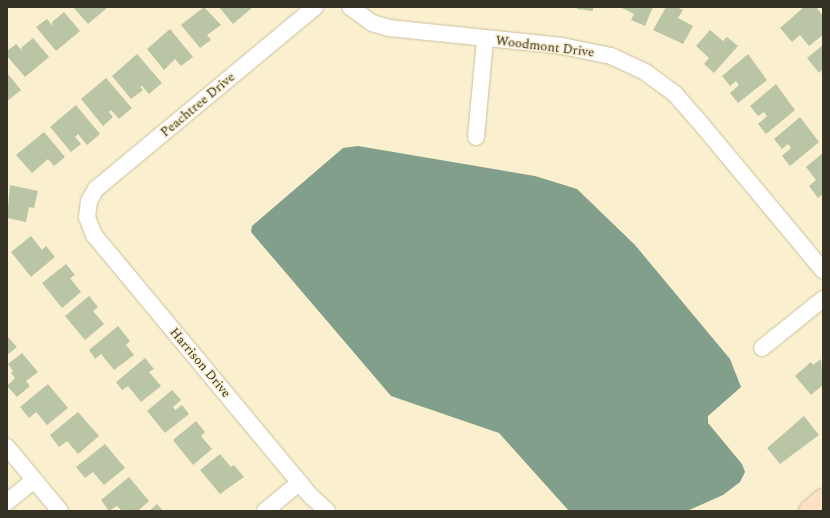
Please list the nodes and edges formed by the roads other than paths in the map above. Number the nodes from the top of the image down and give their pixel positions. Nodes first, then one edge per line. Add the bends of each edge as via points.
1 (315, 7) edge
2 (350, 7) edge
3 (485, 40) junction
4 (476, 137) dead end
5 (87, 207) joint
6 (823, 270) edge
7 (823, 299) edge
8 (762, 348) dead end
9 (7, 447) edge
10 (34, 480) junction
11 (300, 482) junction
12 (823, 500) edge
13 (7, 502) edge
14 (60, 511) edge
15 (265, 511) edge
16 (327, 511) edge
17 (810, 511) edge

1 - 5 street, Peachtree Drive via 96,189
2 - 3 street, Woodmont Drive via 372,23 389,28
3 - 4 street
3 - 6 street, Woodmont Drive via 562,46 611,56 659,81 697,118
5 - 11 street, Harrison Drive via 88,222 94,235
7 - 8 street
9 - 10 street
10 - 13 street
10 - 14 street
11 - 15 street
11 - 16 street, Harrison Drive
12 - 17 main road

